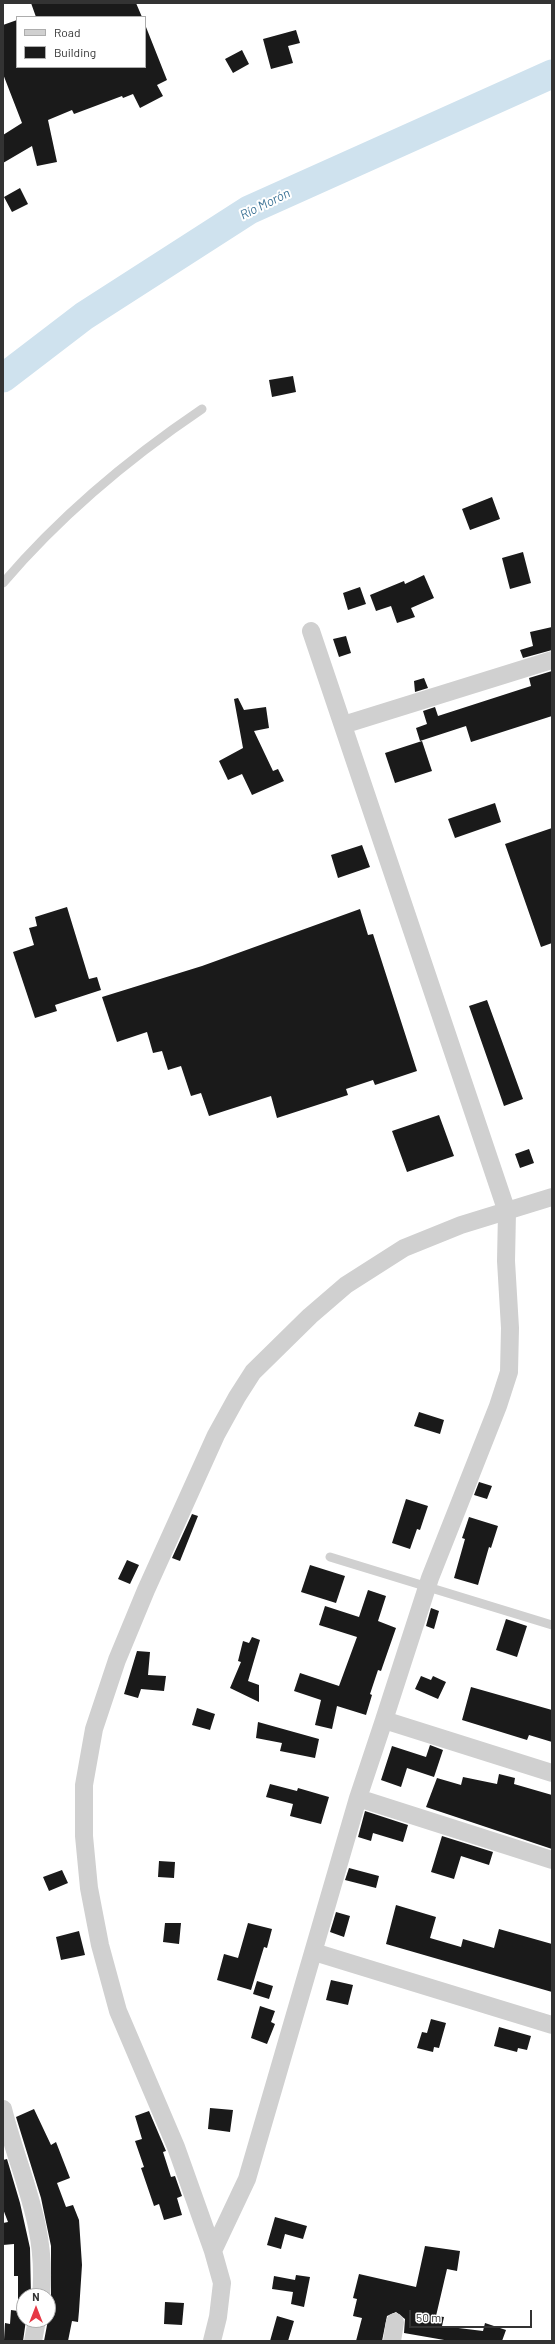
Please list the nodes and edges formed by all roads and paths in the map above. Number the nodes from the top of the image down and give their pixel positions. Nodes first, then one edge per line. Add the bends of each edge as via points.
1 (202, 409) dead end
2 (3, 583) edge
3 (311, 631) dead end
4 (552, 660) edge
5 (343, 724) junction
6 (552, 1197) edge
7 (507, 1212) junction
8 (330, 1557) dead end
9 (427, 1588) junction
10 (552, 1625) edge
11 (384, 1720) junction
12 (552, 1773) edge
13 (358, 1798) junction
14 (552, 1860) edge
15 (314, 1952) junction
16 (552, 2025) edge
17 (3, 2109) edge
18 (213, 2251) junction
19 (42, 2288) edge
20 (395, 2322) dead end
21 (35, 2328) edge
22 (33, 2341) edge
23 (212, 2341) edge
24 (392, 2341) edge

1 - 2 lane via 129,461 86,498
3 - 5 street
4 - 5 street
5 - 7 street
6 - 7 street
7 - 9 street via 509,1372
7 - 18 street via 461,1225 404,1248 346,1285 253,1372 216,1436 146,1590 117,1660 94,1729 84,1785 84,1836 89,1888 100,1945 118,2011 176,2147
8 - 9 lane
9 - 10 lane
9 - 11 street
11 - 12 street
11 - 13 street
13 - 14 street
13 - 15 street
15 - 16 street
15 - 18 street via 247,2179
17 - 19 street via 38,2224 43,2261
18 - 23 street via 222,2283
20 - 24 street
21 - 22 street

